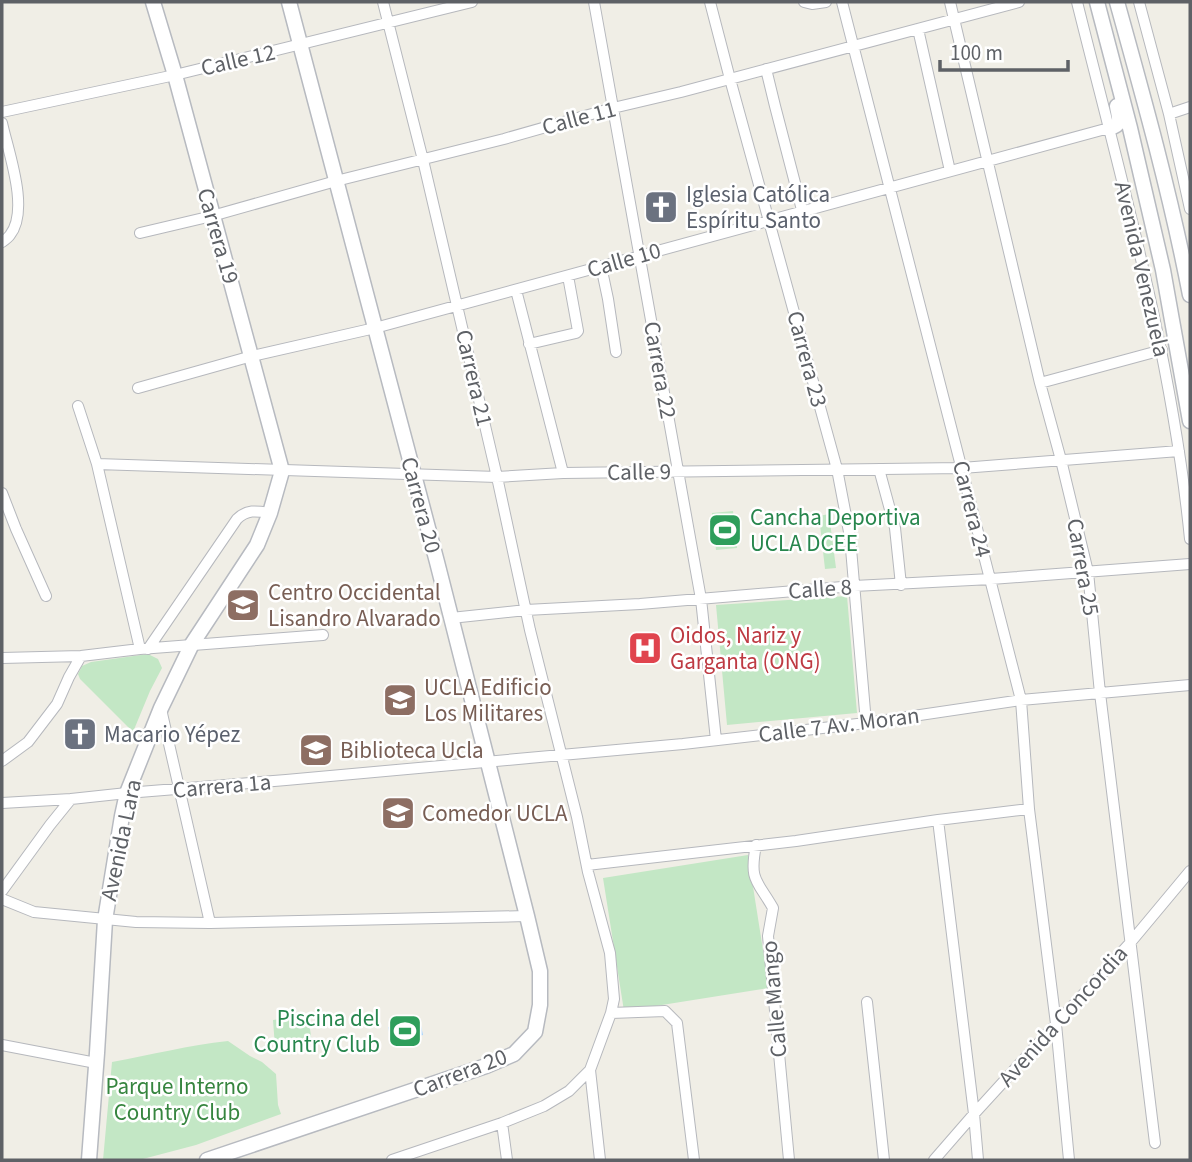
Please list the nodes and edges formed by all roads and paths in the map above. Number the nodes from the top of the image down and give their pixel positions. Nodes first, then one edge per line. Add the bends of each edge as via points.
1 (153, 2) edge
2 (289, 2) edge
3 (383, 2) edge
4 (472, 2) edge
5 (594, 2) edge
6 (710, 2) edge
7 (804, 2) edge
8 (826, 2) edge
9 (842, 2) edge
10 (950, 2) edge
11 (1019, 2) edge
12 (1077, 2) edge
13 (1097, 2) edge
14 (1116, 2) edge
15 (1139, 2) edge
16 (954, 19) junction
17 (388, 23) junction
18 (918, 29) junction
19 (301, 45) junction
20 (854, 45) junction
21 (766, 69) junction
22 (175, 75) junction
23 (1117, 77) junction
24 (730, 79) junction
25 (1190, 107) edge
26 (613, 108) junction
27 (2, 112) edge
28 (1169, 114) junction
29 (2, 124) edge
30 (1109, 128) junction
31 (423, 159) junction
32 (988, 162) junction
33 (950, 171) junction
34 (336, 181) junction
35 (890, 187) junction
36 (1190, 209) edge
37 (802, 211) junction
38 (212, 216) junction
39 (769, 220) junction
40 (140, 233) dead end
41 (2, 242) edge
42 (640, 255) junction
43 (601, 266) junction
44 (568, 276) junction
45 (516, 290) junction
46 (1190, 295) edge
47 (457, 305) junction
48 (374, 328) junction
49 (529, 344) junction
50 (1161, 350) junction
51 (616, 352) dead end
52 (252, 356) junction
53 (1040, 383) junction
54 (138, 388) dead end
55 (78, 406) dead end
56 (1190, 421) edge
57 (1180, 451) junction
58 (1062, 460) junction
59 (97, 464) junction
60 (962, 468) junction
61 (837, 469) junction
62 (879, 469) junction
63 (282, 471) junction
64 (677, 471) junction
65 (563, 473) junction
66 (414, 475) junction
67 (497, 477) junction
68 (2, 493) edge
69 (270, 513) junction
70 (1190, 539) edge
71 (1190, 564) edge
72 (1088, 572) junction
73 (991, 579) junction
74 (901, 585) junction
75 (854, 586) junction
76 (46, 596) dead end
77 (701, 599) junction
78 (526, 610) junction
79 (451, 618) junction
80 (323, 635) dead end
81 (192, 645) junction
82 (144, 649) junction
83 (81, 656) junction
84 (2, 658) edge
85 (1190, 685) edge
86 (1100, 693) junction
87 (1021, 700) junction
88 (161, 708) junction
89 (866, 723) junction
90 (716, 740) junction
91 (561, 756) junction
92 (2, 761) edge
93 (488, 763) junction
94 (179, 789) junction
95 (127, 793) junction
96 (71, 799) junction
97 (2, 803) edge
98 (1029, 809) junction
99 (938, 820) junction
100 (756, 845) junction
101 (587, 865) junction
102 (1190, 871) edge
103 (2, 891) edge
104 (2, 899) edge
105 (527, 916) junction
106 (105, 919) junction
107 (210, 923) junction
108 (1130, 943) junction
109 (867, 1002) dead end
110 (611, 1013) junction
111 (1056, 1024) junction
112 (2, 1045) edge
113 (96, 1063) junction
114 (590, 1070) junction
115 (974, 1114) junction
116 (502, 1123) junction
117 (1155, 1143) dead end
118 (411, 1157) edge
119 (89, 1160) edge
120 (206, 1160) edge
121 (392, 1160) edge
122 (506, 1160) edge
123 (600, 1160) edge
124 (694, 1160) edge
125 (789, 1160) edge
126 (884, 1160) edge
127 (934, 1160) edge
128 (978, 1160) edge
129 (1069, 1160) edge

1 - 22 street, Carrera 19
2 - 19 street, Carrera 20
3 - 17 street, Carrera 21
4 - 17 street, Calle 12
5 - 26 street, Carrera 22
6 - 24 street, Carrera 23
7 - 8 street
9 - 20 street, Carrera 24
10 - 16 street, Carrera 25
11 - 16 street, Calle 11
12 - 30 street, Avenida Venezuela
13 - 23 street, Avenida Venezuela
14 - 46 street, Avenida Venezuela
15 - 28 street
16 - 18 street, Calle 11
16 - 32 street, Carrera 25
17 - 19 street, Calle 12
17 - 31 street, Carrera 21
18 - 20 street, Calle 11
18 - 33 street
19 - 22 street, Calle 12
19 - 34 street, Carrera 20
20 - 21 street, Calle 11
20 - 35 street, Carrera 24
21 - 24 street, Calle 11
21 - 37 street
22 - 27 street, Calle 12
22 - 38 street, Carrera 19
23 - 30 street via 1119,118 1117,126
23 - 56 street, Avenida Venezuela via 1163,270
24 - 26 street, Calle 11
24 - 39 street, Carrera 23
25 - 28 street
26 - 31 street, Calle 11
26 - 42 street, Carrera 22
28 - 36 street
29 - 41 street via 18,209 11,234
30 - 32 street, Calle 10
30 - 50 street, Avenida Venezuela
31 - 34 street, Calle 11
31 - 47 street, Carrera 21
32 - 33 street, Calle 10
32 - 53 street, Carrera 25
33 - 35 street, Calle 10
34 - 38 street, Calle 11
34 - 48 street, Carrera 20
35 - 37 street, Calle 10
35 - 60 street, Carrera 24
37 - 39 street, Calle 10
38 - 40 street, Calle 11
38 - 52 street, Carrera 19
39 - 42 street, Calle 10
39 - 61 street, Carrera 23
42 - 43 street, Calle 10
42 - 64 street, Carrera 22
43 - 44 street, Calle 10
43 - 51 street
44 - 45 street, Calle 10
44 - 49 street via 578,331
45 - 47 street, Calle 10
45 - 49 street
47 - 48 street, Calle 10
47 - 67 street, Carrera 21
48 - 52 street, Calle 10
48 - 66 street, Carrera 20
49 - 65 street
50 - 53 street
50 - 57 street, Avenida Venezuela
52 - 54 street, Calle 10
52 - 63 street, Carrera 19
53 - 58 street, Carrera 25
55 - 59 street
57 - 58 street, Calle 9
57 - 70 street, Avenida Venezuela
58 - 60 street, Calle 9
58 - 72 street, Carrera 25
59 - 63 street, Calle 9
59 - 82 street
60 - 62 street, Calle 9
60 - 73 street, Carrera 24
61 - 62 street, Calle 9
61 - 64 street, Calle 9
61 - 75 street, Carrera 23
62 - 74 street via 895,528
63 - 66 street, Calle 9
63 - 69 street, Avenida Lara
64 - 65 street, Calle 9
64 - 77 street, Carrera 22
65 - 67 street, Calle 9
66 - 67 street, Calle 9
66 - 79 street, Carrera 20
67 - 78 street, Carrera 21
68 - 76 street
69 - 81 street, Avenida Lara via 257,545
69 - 82 street via 243,512
71 - 72 street, Calle 8
72 - 73 street, Calle 8
72 - 86 street, Carrera 25
73 - 74 street, Calle 8
73 - 87 street, Carrera 24
74 - 75 street, Calle 8
75 - 77 street, Calle 8
75 - 89 street, Carrera 23
77 - 78 street, Calle 8
77 - 90 street, Carrera 22
78 - 79 street, Calle 8
78 - 91 street, Carrera 21
79 - 93 street, Carrera 20
80 - 81 street
81 - 82 street
81 - 88 street, Avenida Lara
82 - 83 street
83 - 84 street
83 - 92 street via 57,704 29,742
85 - 86 street, Calle 7 Av. Moran
86 - 87 street, Calle 7 Av. Moran
86 - 108 street, Carrera 25
87 - 89 street, Calle 7 Av. Moran
87 - 98 street, Carrera 24
88 - 94 street
88 - 95 street, Avenida Lara
89 - 90 street, Calle 7 Av. Moran
90 - 91 street, Calle 7 Av. Moran
91 - 93 street, Calle 7 Av. Moran
91 - 101 street, Carrera 21
93 - 94 street, Carrera 1a
93 - 105 street, Carrera 20
94 - 95 street, Carrera 1a
94 - 107 street
95 - 96 street, Carrera 1a
95 - 106 street, Avenida Lara
96 - 97 street, Carrera 1a
96 - 103 street
98 - 99 street
98 - 111 street, Carrera 24
99 - 100 street
99 - 115 street
100 - 101 street
100 - 125 street, Calle Mango via 754,875 773,908 768,936
101 - 110 street, Carrera 21 via 610,953
102 - 108 street, Avenida Concordia
104 - 106 street via 34,912
105 - 107 street
105 - 120 street, Carrera 20 via 540,971 540,1005 535,1032 514,1054
106 - 107 street
106 - 113 street, Avenida Lara
108 - 111 street, Avenida Concordia
108 - 117 street, Carrera 25
109 - 126 street
110 - 114 street, Carrera 21
110 - 124 street via 665,1012 677,1023
111 - 115 street, Avenida Concordia
111 - 129 street, Carrera 24
112 - 113 street
113 - 119 street, Avenida Lara
114 - 116 street via 569,1091
114 - 123 street
115 - 127 street, Avenida Concordia
115 - 128 street
116 - 118 street
116 - 122 street
118 - 121 street

